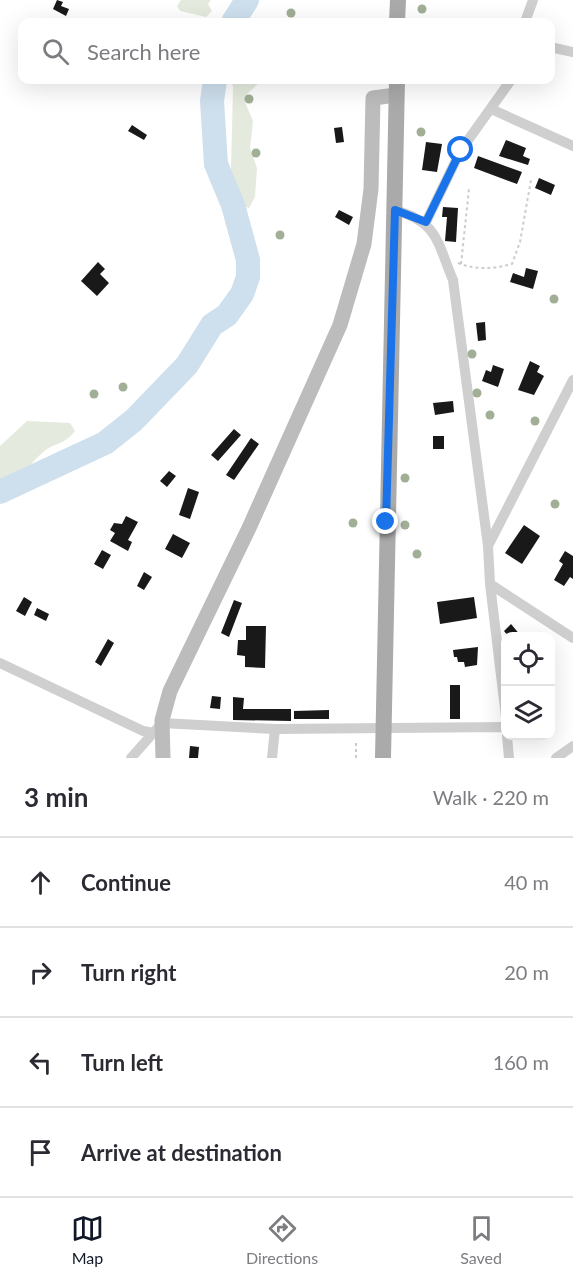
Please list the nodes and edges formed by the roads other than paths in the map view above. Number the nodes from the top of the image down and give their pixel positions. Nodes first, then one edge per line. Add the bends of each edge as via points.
1 (398, 0) edge
2 (533, 0) edge
3 (397, 18) edge
4 (526, 18) edge
5 (555, 48) edge
6 (573, 52) edge
7 (508, 84) edge
8 (396, 87) edge
9 (491, 109) junction
10 (573, 146) edge
11 (395, 210) junction
12 (426, 222) junction
13 (573, 380) edge
14 (488, 546) junction
15 (489, 584) junction
16 (573, 638) edge
17 (0, 663) edge
18 (502, 686) edge
19 (384, 727) junction
20 (501, 727) edge
21 (158, 728) junction
22 (274, 729) junction
23 (507, 740) edge
24 (573, 746) edge
25 (131, 758) edge
26 (162, 758) edge
27 (272, 758) edge
28 (383, 758) edge
29 (509, 758) edge
30 (556, 758) edge

1 - 3 main road
2 - 4 street
5 - 6 street
7 - 9 street
8 - 11 main road
8 - 21 street via 373,98 371,189 364,244 340,325 249,528 183,660
9 - 10 street
9 - 12 street via 461,150
11 - 12 street
11 - 19 main road
12 - 14 street via 453,280
13 - 14 street
14 - 15 street
15 - 16 street
15 - 18 street
17 - 21 street via 143,731
19 - 20 street
19 - 22 street
19 - 28 main road
21 - 22 street
21 - 25 street
21 - 26 street
22 - 27 street
23 - 29 street
24 - 30 street

